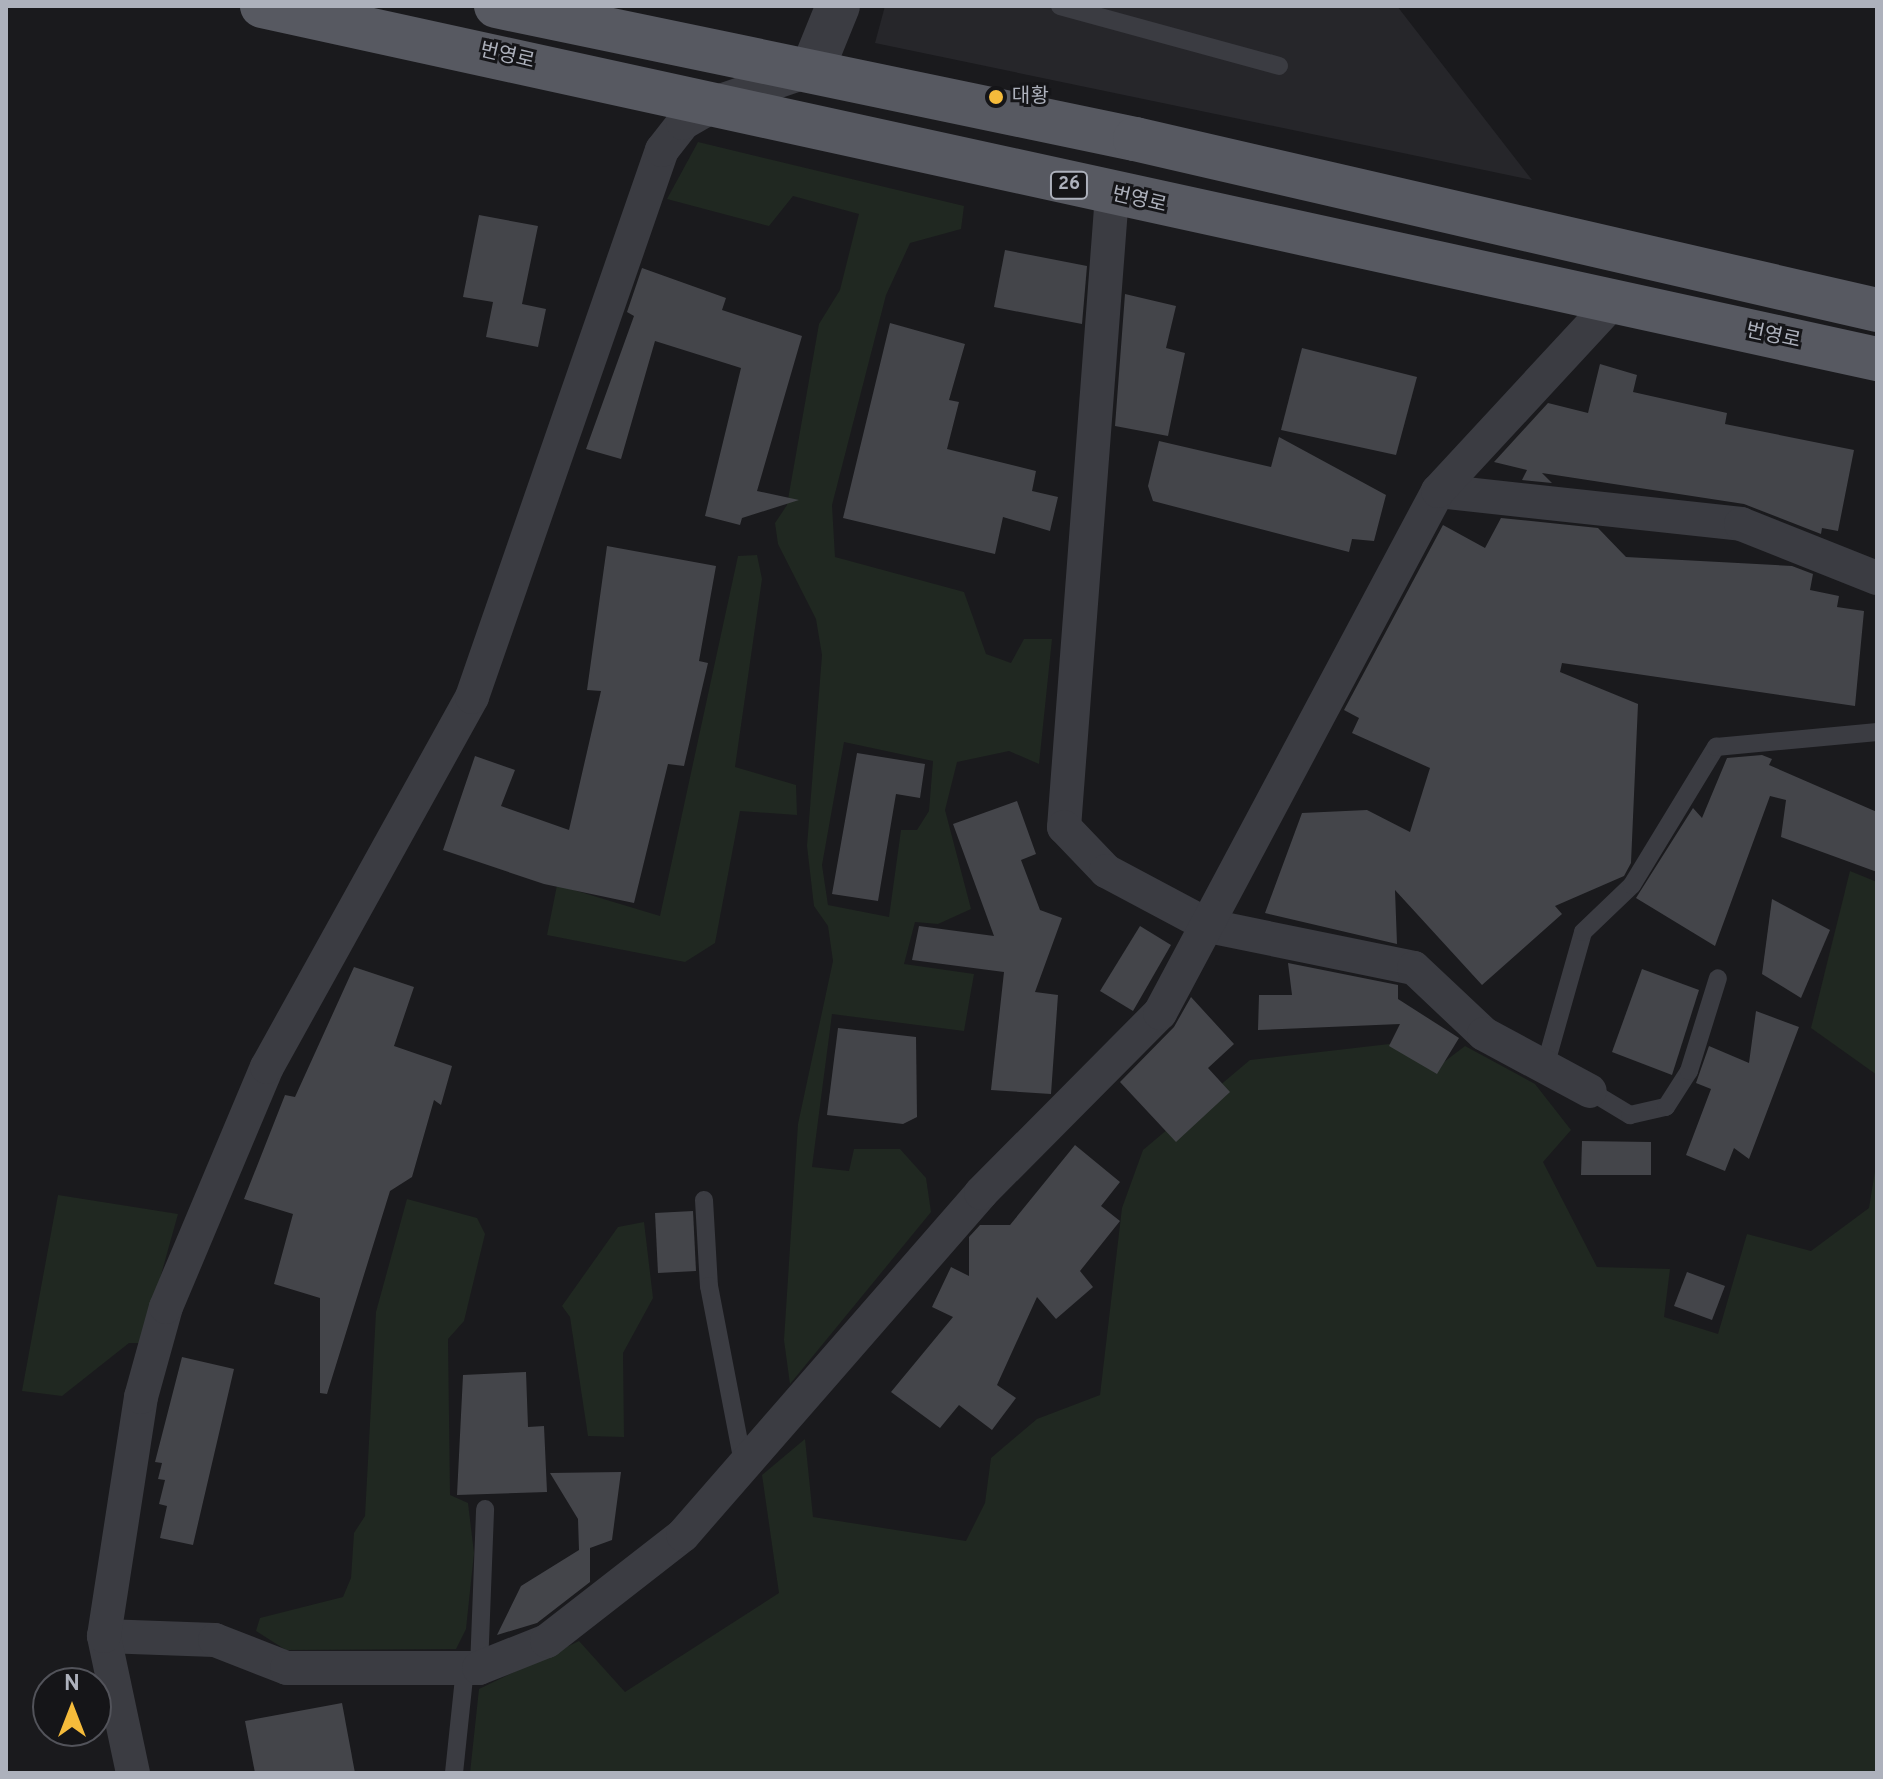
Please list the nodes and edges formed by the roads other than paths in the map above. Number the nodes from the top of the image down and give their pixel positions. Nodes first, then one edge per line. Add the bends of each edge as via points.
1 (262, 6) edge
2 (496, 6) edge
3 (838, 6) edge
4 (1060, 6) edge
5 (1279, 66) dead end
6 (812, 70) junction
7 (718, 104) junction
8 (1112, 195) junction
9 (1613, 302) junction
10 (1877, 310) edge
11 (1877, 359) edge
12 (1438, 491) junction
13 (1877, 578) edge
14 (1877, 732) edge
15 (1209, 926) junction
16 (1718, 978) dead end
17 (1546, 1063) junction
18 (1590, 1091) joint
19 (704, 1200) dead end
20 (743, 1463) junction
21 (485, 1509) dead end
22 (104, 1636) junction
23 (472, 1668) junction
24 (133, 1773) edge
25 (454, 1773) edge

1 - 7 main road, 번영로 / 26
2 - 6 main road
3 - 6 street
4 - 5 lane
6 - 7 street
6 - 10 main road
7 - 8 main road, 번영로 / 26
7 - 22 street via 683,123 662,150 472,697 267,1067 166,1307 141,1397
8 - 9 main road, 번영로 / 26
8 - 15 street via 1064,827 1106,871
9 - 11 main road, 번영로 / 26
9 - 12 street
12 - 13 street via 1741,524
12 - 15 street
14 - 17 lane via 1716,747 1632,885 1583,932
15 - 17 street via 1414,968 1484,1034
15 - 20 street via 1160,1013 981,1193
16 - 18 lane via 1689,1071 1666,1107 1630,1115
17 - 18 street
19 - 20 lane via 709,1286
20 - 23 street via 683,1535 547,1641
21 - 23 lane
22 - 23 street via 215,1640 287,1668
22 - 24 street
23 - 25 lane

